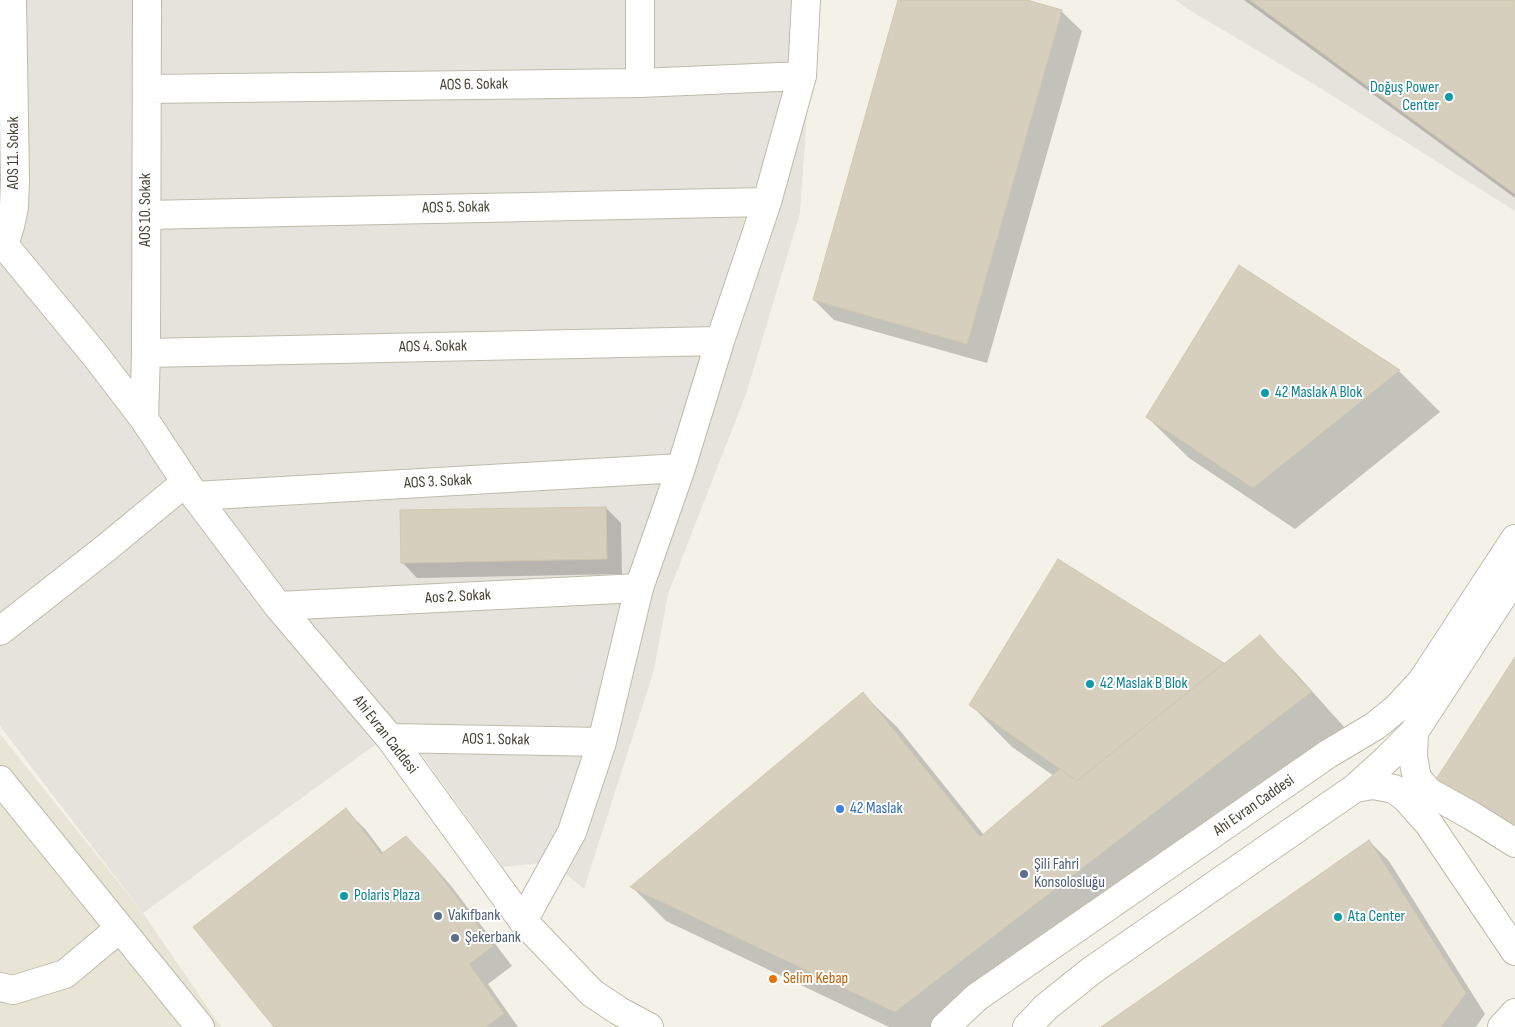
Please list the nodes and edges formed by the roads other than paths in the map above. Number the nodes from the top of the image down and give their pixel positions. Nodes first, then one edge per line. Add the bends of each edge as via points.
1 (12, 0) edge
2 (148, 0) edge
3 (640, 0) edge
4 (806, 0) edge
5 (802, 76) junction
6 (640, 83) junction
7 (147, 89) junction
8 (767, 202) junction
9 (146, 215) junction
10 (2, 243) edge
11 (720, 341) junction
12 (146, 353) junction
13 (144, 419) junction
14 (681, 468) junction
15 (191, 489) junction
16 (1515, 539) edge
17 (1515, 577) edge
18 (639, 588) junction
19 (278, 606) junction
20 (0, 631) edge
21 (1414, 732) junction
22 (390, 738) junction
23 (602, 742) junction
24 (0, 780) edge
25 (1355, 788) junction
26 (1515, 843) edge
27 (523, 921) junction
28 (120, 928) junction
29 (1515, 951) edge
30 (0, 987) edge
31 (1515, 1013) edge
32 (612, 1019) edge
33 (200, 1027) edge
34 (649, 1027) edge
35 (945, 1027) edge
36 (1027, 1027) edge
37 (1502, 1027) edge

1 - 10 street, AOS 11. Sokak via 14,207
2 - 7 street, AOS 10. Sokak
3 - 6 street
4 - 5 street
5 - 6 street, AOS 6. Sokak
5 - 8 street
6 - 7 street, AOS 6. Sokak
7 - 9 street, AOS 10. Sokak
8 - 9 street, AOS 5. Sokak
8 - 11 street
9 - 12 street, AOS 10. Sokak
10 - 13 street, Ahi Evran Caddesi
11 - 12 street, AOS 4. Sokak
11 - 14 street
12 - 13 street, AOS 10. Sokak
13 - 15 street, Ahi Evran Caddesi
14 - 15 street, AOS 3. Sokak
14 - 18 street
15 - 19 street, Ahi Evran Caddesi
15 - 20 street via 106,548
16 - 35 street, Ahi Evran Caddesi via 1422,681 1396,709 977,997
17 - 21 street
18 - 19 street, Aos 2. Sokak
18 - 23 street
19 - 22 street, Ahi Evran Caddesi
21 - 25 street
21 - 26 street via 1416,778 1429,792
22 - 23 street, AOS 1. Sokak
22 - 27 street, Ahi Evran Caddesi
23 - 27 street via 572,832
24 - 28 street
25 - 29 street via 1373,785 1394,789 1406,798 1430,824
25 - 36 street via 1091,971 1046,1007
27 - 32 street, Ahi Evran Caddesi via 592,993
28 - 30 street via 65,974 12,990
28 - 33 street
31 - 37 street
32 - 34 street, Ahi Evran Caddesi

